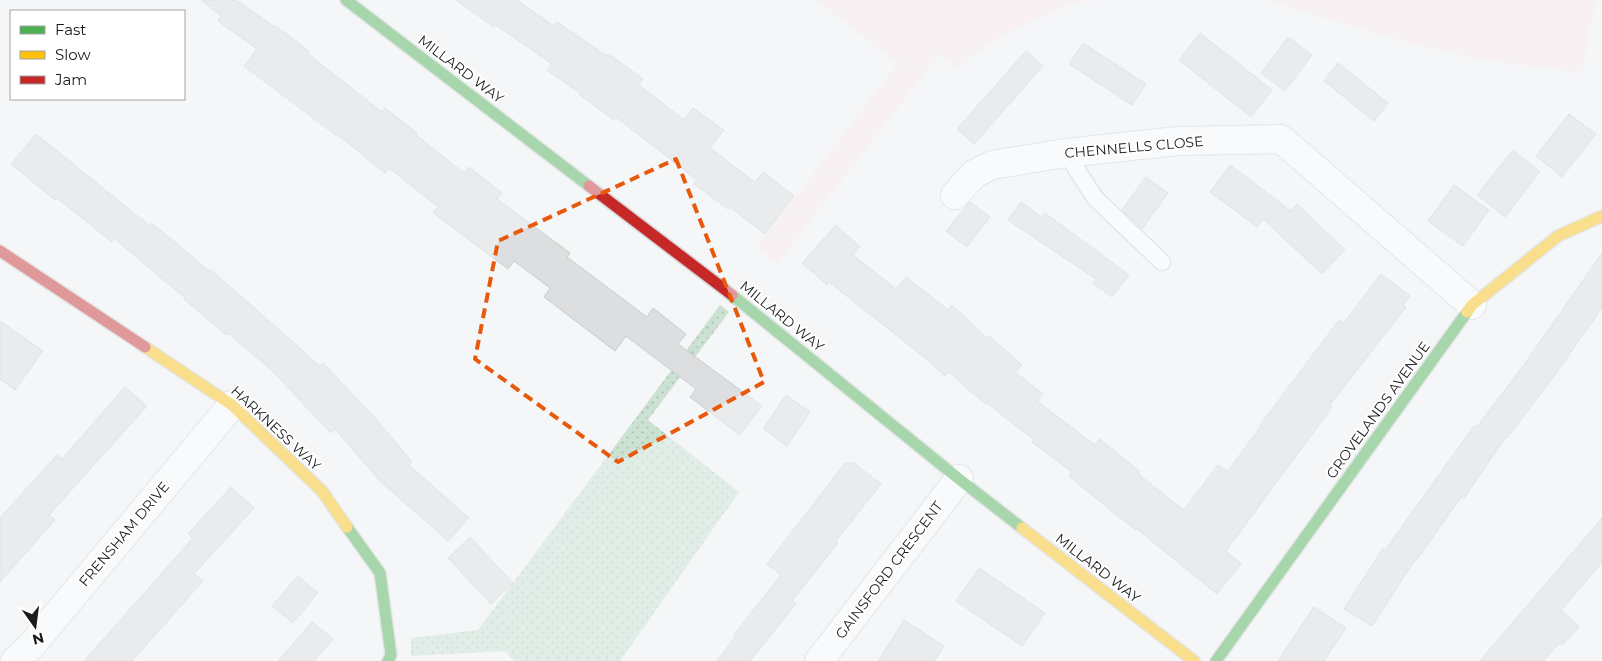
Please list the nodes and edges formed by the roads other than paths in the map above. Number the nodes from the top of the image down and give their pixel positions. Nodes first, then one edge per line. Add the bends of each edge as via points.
1 (346, 0) edge
2 (1066, 153) junction
3 (955, 195) dead end
4 (1602, 216) edge
5 (0, 251) edge
6 (1162, 262) dead end
7 (1472, 305) junction
8 (232, 404) junction
9 (959, 479) junction
10 (389, 655) edge
11 (15, 661) edge
12 (819, 661) edge
13 (1194, 661) edge
14 (1216, 661) edge

1 - 9 street, MILLARD WAY via 736,298
2 - 3 street, CHENNELLS CLOSE via 992,165 974,174
2 - 6 lane via 1095,198
2 - 7 street, CHENNELLS CLOSE via 1178,141 1282,139
4 - 7 street, GROVELANDS AVENUE via 1558,236
5 - 8 street, HARKNESS WAY
7 - 14 street, GROVELANDS AVENUE
8 - 10 street, HARKNESS WAY via 322,491 380,573
8 - 11 street, FRENSHAM DRIVE
9 - 12 street, GAINSFORD CRESCENT
9 - 13 street, MILLARD WAY

